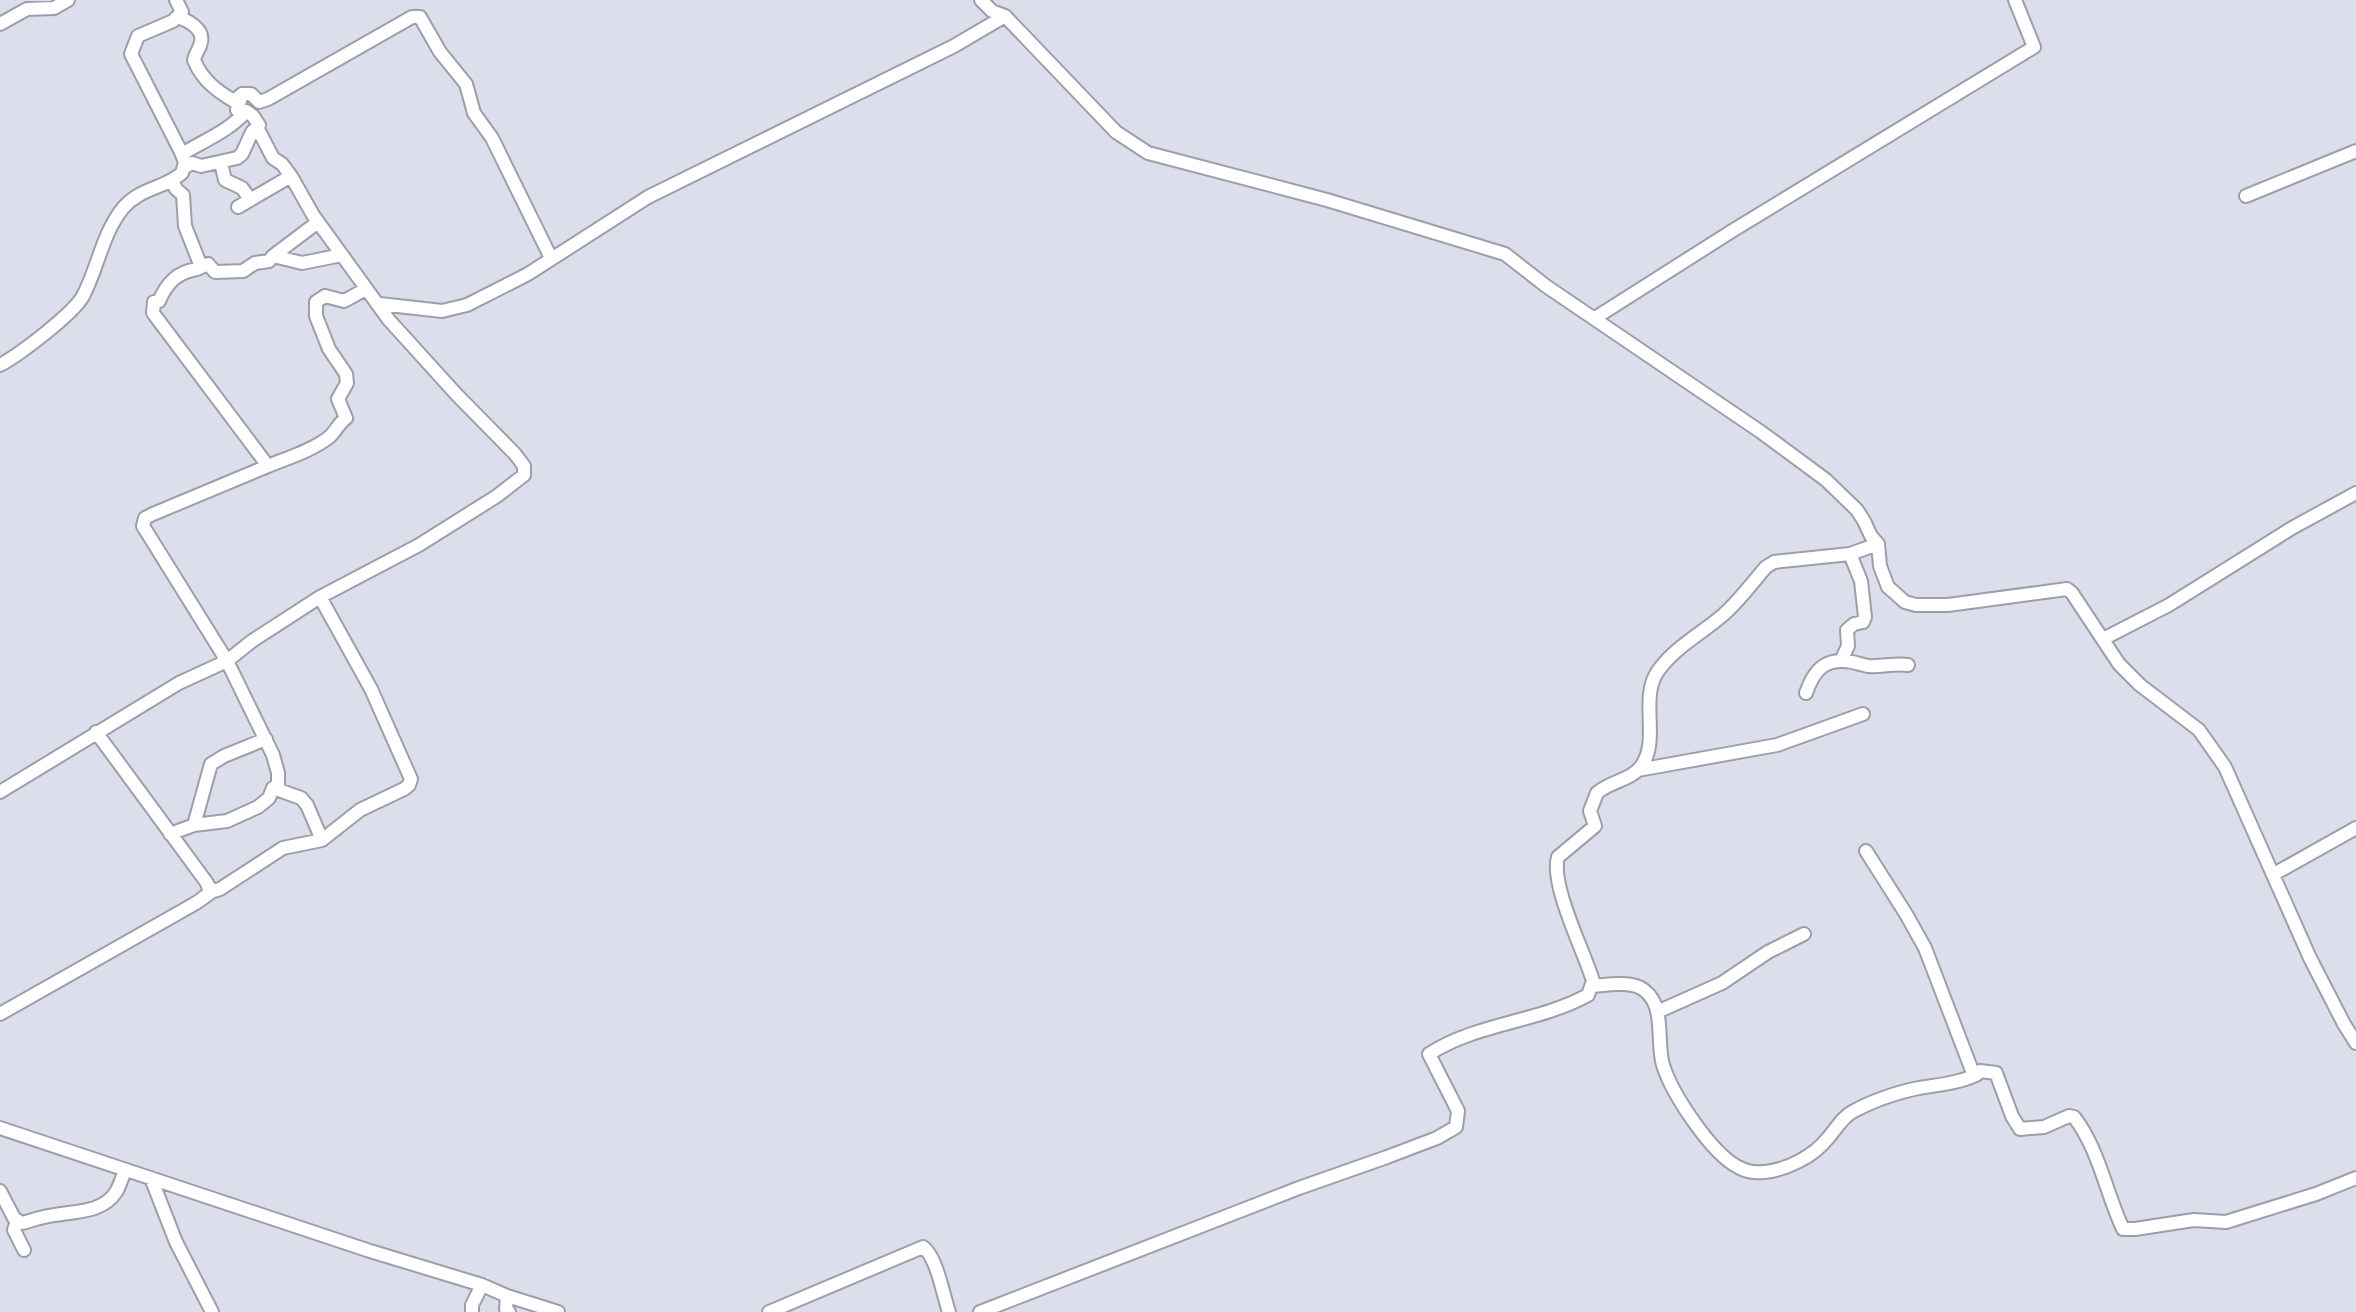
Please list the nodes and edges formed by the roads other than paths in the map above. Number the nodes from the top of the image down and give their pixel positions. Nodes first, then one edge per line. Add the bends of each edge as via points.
1 (35, 0) edge
2 (68, 0) edge
3 (176, 0) edge
4 (981, 0) edge
5 (2015, 0) edge
6 (54, 8) junction
7 (1005, 16) junction
8 (177, 17) junction
9 (0, 24) edge
10 (242, 94) junction
11 (246, 111) junction
12 (252, 132) junction
13 (2356, 151) edge
14 (182, 154) junction
15 (221, 163) junction
16 (185, 167) junction
17 (291, 176) junction
18 (172, 180) junction
19 (2246, 196) dead end
20 (250, 199) junction
21 (238, 207) dead end
22 (318, 222) junction
23 (342, 255) junction
24 (273, 256) junction
25 (551, 258) junction
26 (197, 269) junction
27 (366, 289) junction
28 (384, 312) junction
29 (1595, 318) junction
30 (0, 365) edge
31 (268, 466) junction
32 (2356, 493) edge
33 (1878, 544) junction
34 (1850, 554) junction
35 (320, 597) junction
36 (2102, 639) junction
37 (227, 661) junction
38 (1841, 661) junction
39 (1908, 665) dead end
40 (1806, 693) dead end
41 (1863, 714) dead end
42 (96, 733) junction
43 (266, 739) junction
44 (1638, 770) junction
45 (274, 788) junction
46 (0, 792) edge
47 (194, 825) junction
48 (2356, 828) edge
49 (170, 834) junction
50 (322, 840) junction
51 (1866, 851) dead end
52 (2274, 874) junction
53 (208, 886) junction
54 (1804, 934) dead end
55 (1591, 985) junction
56 (1657, 1012) junction
57 (0, 1014) edge
58 (2356, 1043) edge
59 (1976, 1075) junction
60 (0, 1128) edge
61 (125, 1171) junction
62 (151, 1178) junction
63 (2356, 1178) edge
64 (0, 1191) edge
65 (17, 1221) junction
66 (24, 1250) dead end
67 (482, 1285) junction
68 (507, 1296) junction
69 (212, 1312) edge
70 (472, 1312) edge
71 (509, 1312) edge
72 (558, 1312) edge
73 (769, 1312) edge
74 (948, 1312) edge
75 (980, 1312) edge

1 - 6 street
2 - 6 street
3 - 8 street via 182,12
4 - 7 street
5 - 29 street via 2034,44 2028,51
6 - 9 street via 27,9
7 - 25 street via 942,52 648,197
7 - 29 street via 1116,132 1138,148 1505,254
8 - 10 street via 200,33 202,41 194,60 209,84 234,101
8 - 14 street via 138,36 131,54
10 - 11 street via 237,110 240,114
10 - 25 street via 251,94 259,102 268,99 412,17 420,17 440,52 466,83 474,113 492,138
11 - 12 street via 259,125
11 - 14 street via 234,125
12 - 15 street via 242,154
12 - 17 street via 258,131 273,158
13 - 19 street
14 - 16 street
15 - 16 street
15 - 20 street via 225,180 242,188
16 - 18 street
17 - 20 street
17 - 22 street
18 - 26 street via 183,195 185,226 199,259
18 - 30 street via 138,194 123,208 84,294 70,312
20 - 21 street
22 - 23 street
22 - 24 street
23 - 24 street via 302,263
23 - 27 street
24 - 26 street via 243,271 215,272 208,264
25 - 28 street via 511,284 458,309
26 - 31 street via 183,271 166,286 153,313
27 - 28 street
27 - 31 street via 344,301 324,296 316,302 329,349 346,374 347,383 338,399 346,418 320,444
28 - 35 street via 515,454 525,472 497,496 419,545
29 - 33 street via 1796,456 1857,510
31 - 37 street via 143,521
32 - 36 street via 2169,605
33 - 34 street
33 - 36 street via 1888,587 1905,602 1948,605 2067,589 2078,598
34 - 38 street via 1861,581 1865,620 1847,630 1848,646
34 - 44 street via 1774,562 1726,612 1671,656 1653,679 1648,747
35 - 37 street
35 - 50 street via 371,689 411,779 410,785 360,810
36 - 52 street via 2140,685 2206,737 2225,767
37 - 42 street via 179,683
37 - 43 street
38 - 39 street
38 - 40 street via 1817,670
41 - 44 street via 1777,745
42 - 46 street
42 - 49 street
43 - 45 street via 278,774
43 - 47 street via 211,764
44 - 55 street via 1597,793 1590,811 1592,830 1556,861 1559,887 1589,966
45 - 47 street via 258,807 228,821
45 - 50 street via 301,798
47 - 49 street
48 - 52 street
49 - 53 street
50 - 53 street via 283,848 220,889
51 - 59 street via 1925,948
52 - 58 street via 2310,958
53 - 57 street via 210,892 196,903
54 - 56 street via 1768,951 1722,982
55 - 56 street via 1639,987
55 - 75 street via 1588,995 1563,1007 1429,1054 1458,1111 1453,1129
56 - 59 street via 1662,1061 1674,1092 1723,1156 1748,1171 1764,1172 1814,1153 1852,1111 1918,1088
59 - 63 street via 1980,1071 1996,1073 2020,1129 2038,1129 2074,1117 2125,1230 2194,1220 2226,1222
60 - 61 street
61 - 62 street
61 - 65 street via 116,1192 100,1206
62 - 67 street
62 - 69 street via 176,1242
64 - 65 street
65 - 66 street via 14,1230
67 - 68 street
67 - 70 street
68 - 71 street
68 - 72 street
73 - 74 street via 923,1247 934,1265

